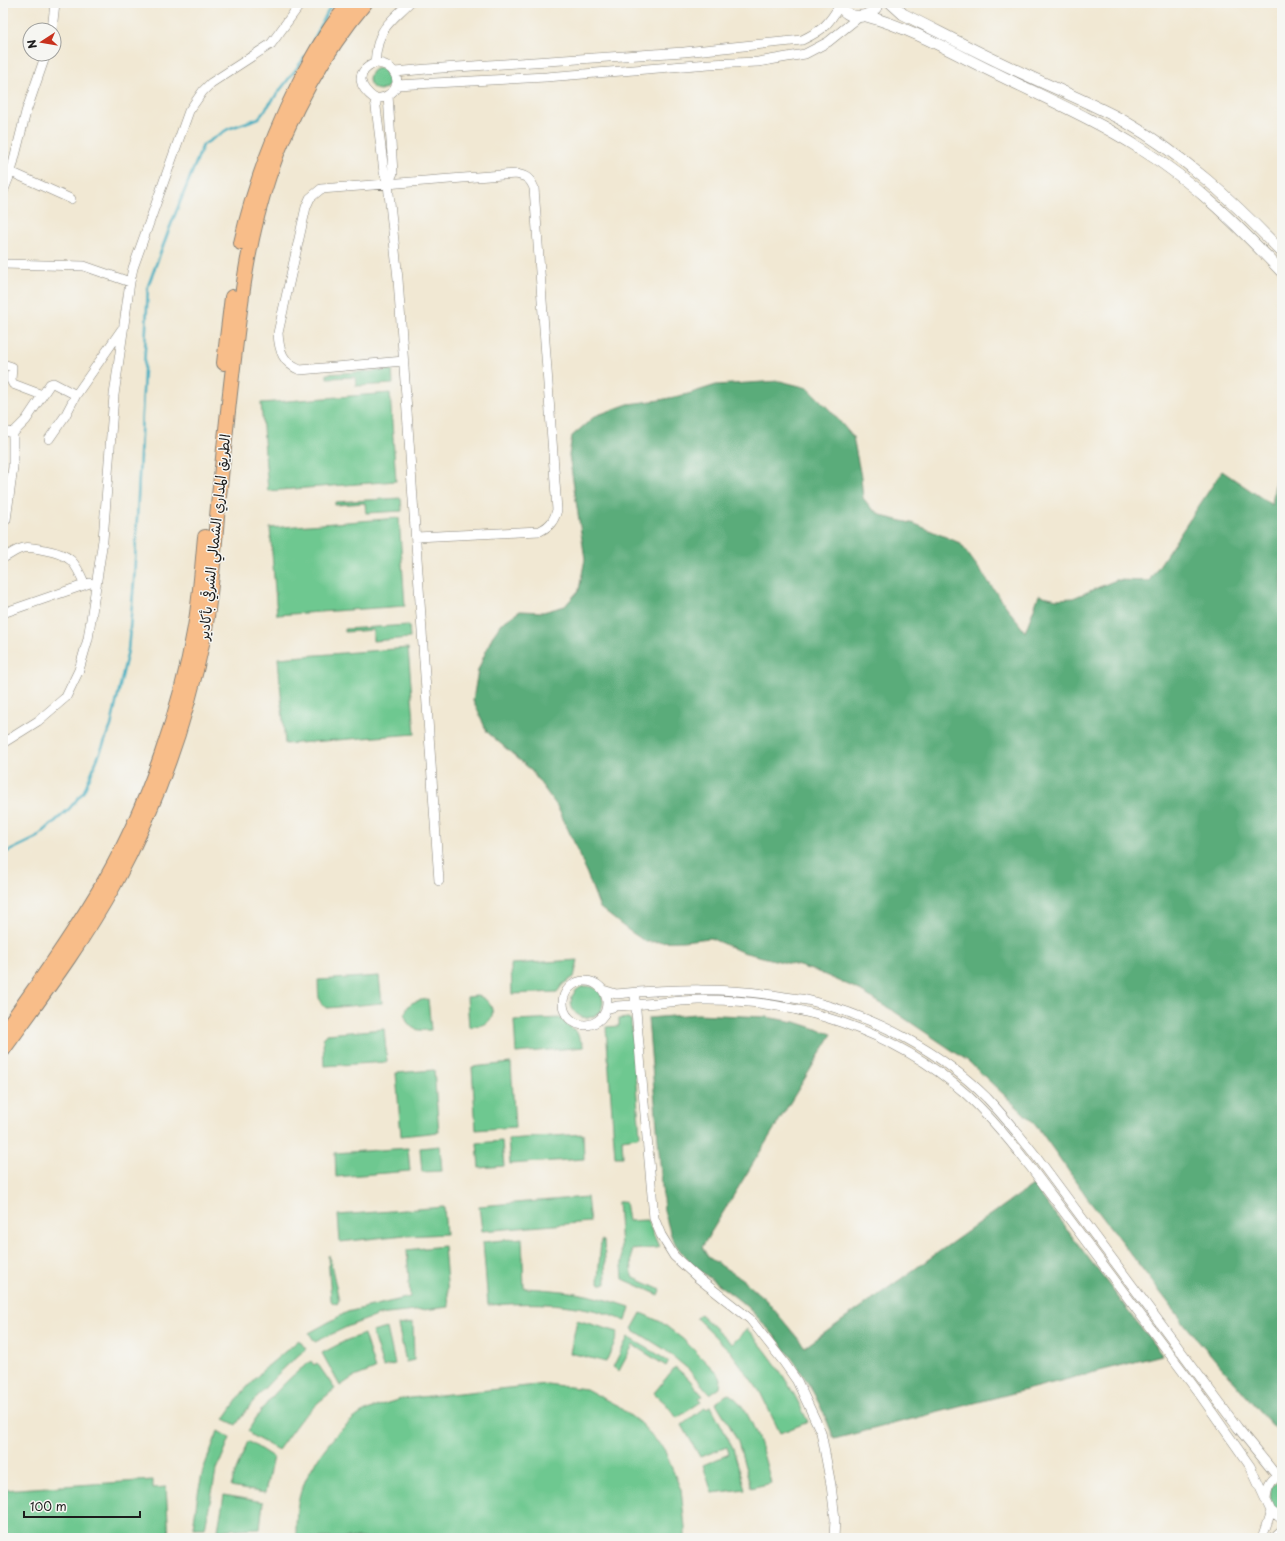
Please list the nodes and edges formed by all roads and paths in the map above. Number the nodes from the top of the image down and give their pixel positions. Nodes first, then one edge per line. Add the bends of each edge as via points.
1 (55, 3) edge
2 (301, 3) edge
3 (350, 3) edge
4 (365, 3) edge
5 (409, 3) edge
6 (879, 3) edge
7 (891, 3) edge
8 (840, 4) edge
9 (863, 16) junction
10 (53, 22) edge
11 (43, 62) edge
12 (375, 63) junction
13 (394, 72) junction
14 (396, 85) junction
15 (388, 95) junction
16 (375, 99) junction
17 (11, 172) junction
18 (388, 184) junction
19 (3, 192) edge
20 (71, 199) dead end
21 (1282, 252) edge
22 (3, 264) edge
23 (1282, 272) edge
24 (130, 282) junction
25 (123, 328) junction
26 (404, 361) junction
27 (3, 364) edge
28 (42, 395) junction
29 (76, 395) junction
30 (3, 431) edge
31 (14, 433) junction
32 (49, 439) dead end
33 (6, 520) dead end
34 (416, 537) junction
35 (3, 558) edge
36 (97, 581) junction
37 (85, 585) junction
38 (3, 613) edge
39 (3, 743) edge
40 (439, 881) dead end
41 (602, 990) junction
42 (634, 992) junction
43 (635, 1005) junction
44 (606, 1009) junction
45 (3, 1033) edge
46 (3, 1050) edge
47 (1280, 1475) edge
48 (1266, 1498) junction
49 (1271, 1511) junction
50 (1282, 1518) edge
51 (1282, 1530) edge
52 (834, 1538) edge
53 (1262, 1538) edge
54 (1273, 1538) edge

1 - 10 street
2 - 24 street via 271,44 211,84 189,111
3 - 45 highway, الطريق المداري الشمالي الشرقي بأكادير via 308,64 284,112 249,207 227,330 195,627 172,722 147,792 108,876 74,932
4 - 46 highway, الطريق المداري الشمالي الشرقي بأكادير via 317,70 292,120 269,175 252,237 246,263 234,355 204,633 190,696 167,767 114,886 82,938
5 - 12 street via 380,34
6 - 9 street via 876,9
7 - 21 street via 904,14 1123,121 1146,135 1221,191
8 - 9 street via 847,13
8 - 13 street via 829,23 818,33 802,40 684,52
9 - 14 street via 828,42 805,54 758,62
9 - 23 street via 905,28 1063,106 1142,149 1215,204
11 - 17 street via 26,112
12 - 13 street via 386,65
12 - 16 street via 365,70 361,82 367,93
13 - 14 street
14 - 15 street
15 - 16 street
15 - 18 street via 393,173
16 - 18 street via 384,172
17 - 19 street
17 - 20 street
18 - 26 street
18 - 26 street via 321,189 306,207 278,333 279,348 291,366 300,370
18 - 34 street via 516,174 526,176 534,188 557,510 555,518 540,531
22 - 24 street via 84,266
24 - 25 street
25 - 29 street
25 - 36 street via 114,395
26 - 34 street
27 - 28 street via 12,368 13,384
28 - 29 street via 53,383
28 - 31 street
29 - 32 street
30 - 31 street
31 - 33 street via 13,467
34 - 40 street
35 - 37 street via 27,547 55,552 72,561
36 - 37 street
36 - 39 street via 88,639 79,670 66,697 38,720
37 - 38 street
41 - 42 street via 616,994
41 - 44 street via 606,996
41 - 44 street via 593,982 574,984 566,992 563,1004 569,1017 582,1024 595,1022
42 - 43 street
42 - 47 street via 726,990 811,1001 865,1019 916,1044 943,1062 986,1098 1036,1156 1238,1428
43 - 44 street
43 - 48 street via 699,1000 743,1002 790,1008 833,1019 874,1035 907,1053 966,1094 1009,1139 1164,1344 1250,1466
43 - 52 street via 654,1218 674,1256 750,1319 797,1382 821,1432 831,1485 835,1519
47 - 48 street via 1268,1485
48 - 49 street
49 - 50 street
49 - 53 street
51 - 54 street

